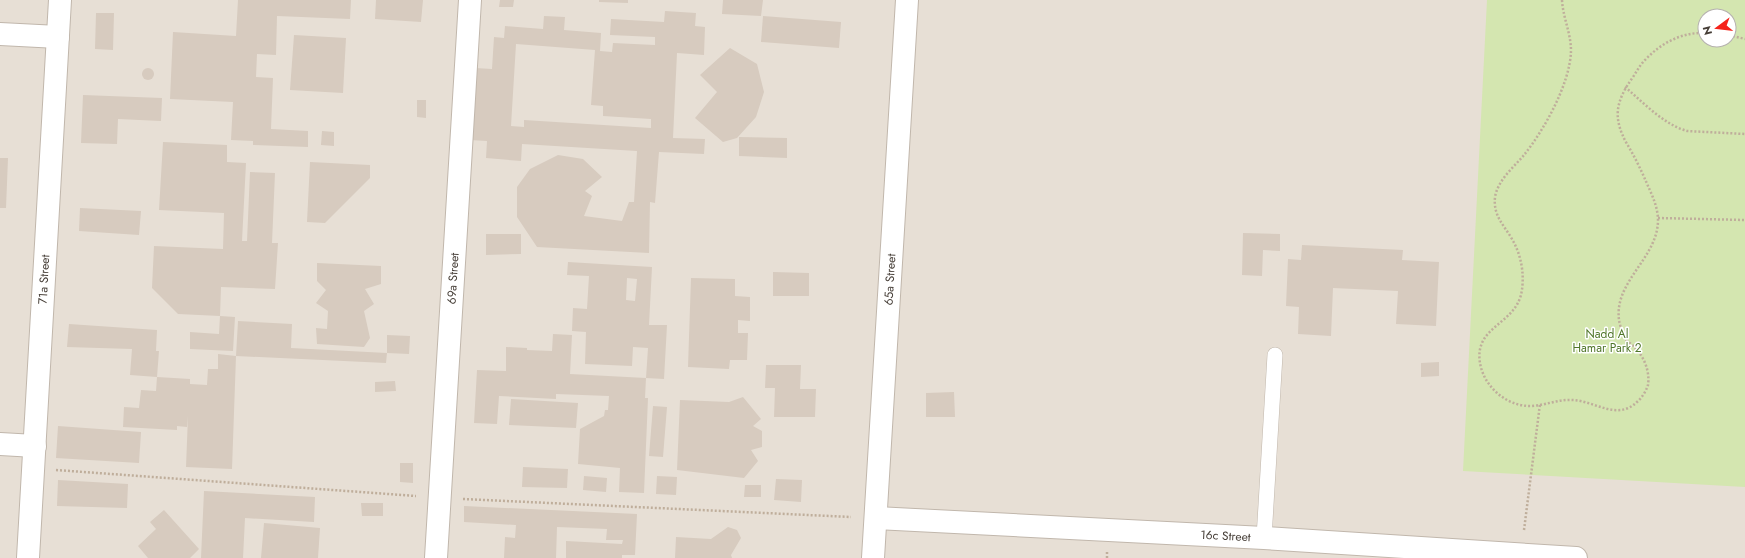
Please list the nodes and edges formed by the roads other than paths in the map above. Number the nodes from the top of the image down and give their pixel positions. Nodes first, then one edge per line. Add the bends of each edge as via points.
1 (60, 0) edge
2 (470, 0) edge
3 (907, 0) edge
4 (0, 34) edge
5 (58, 37) junction
6 (1274, 355) dead end
7 (0, 444) edge
8 (35, 446) junction
9 (876, 518) junction
10 (1264, 538) junction
11 (28, 558) edge
12 (436, 558) edge
13 (873, 558) edge
14 (1576, 558) edge

1 - 5 street, 71a Street
2 - 12 street, 69a Street
3 - 9 street, 65a Street
4 - 5 street
5 - 8 street, 71a Street
6 - 10 lane
7 - 8 street
8 - 11 street, 71a Street
9 - 10 street, 16c Street
9 - 13 street, 65a Street
10 - 14 street, 16c Street

